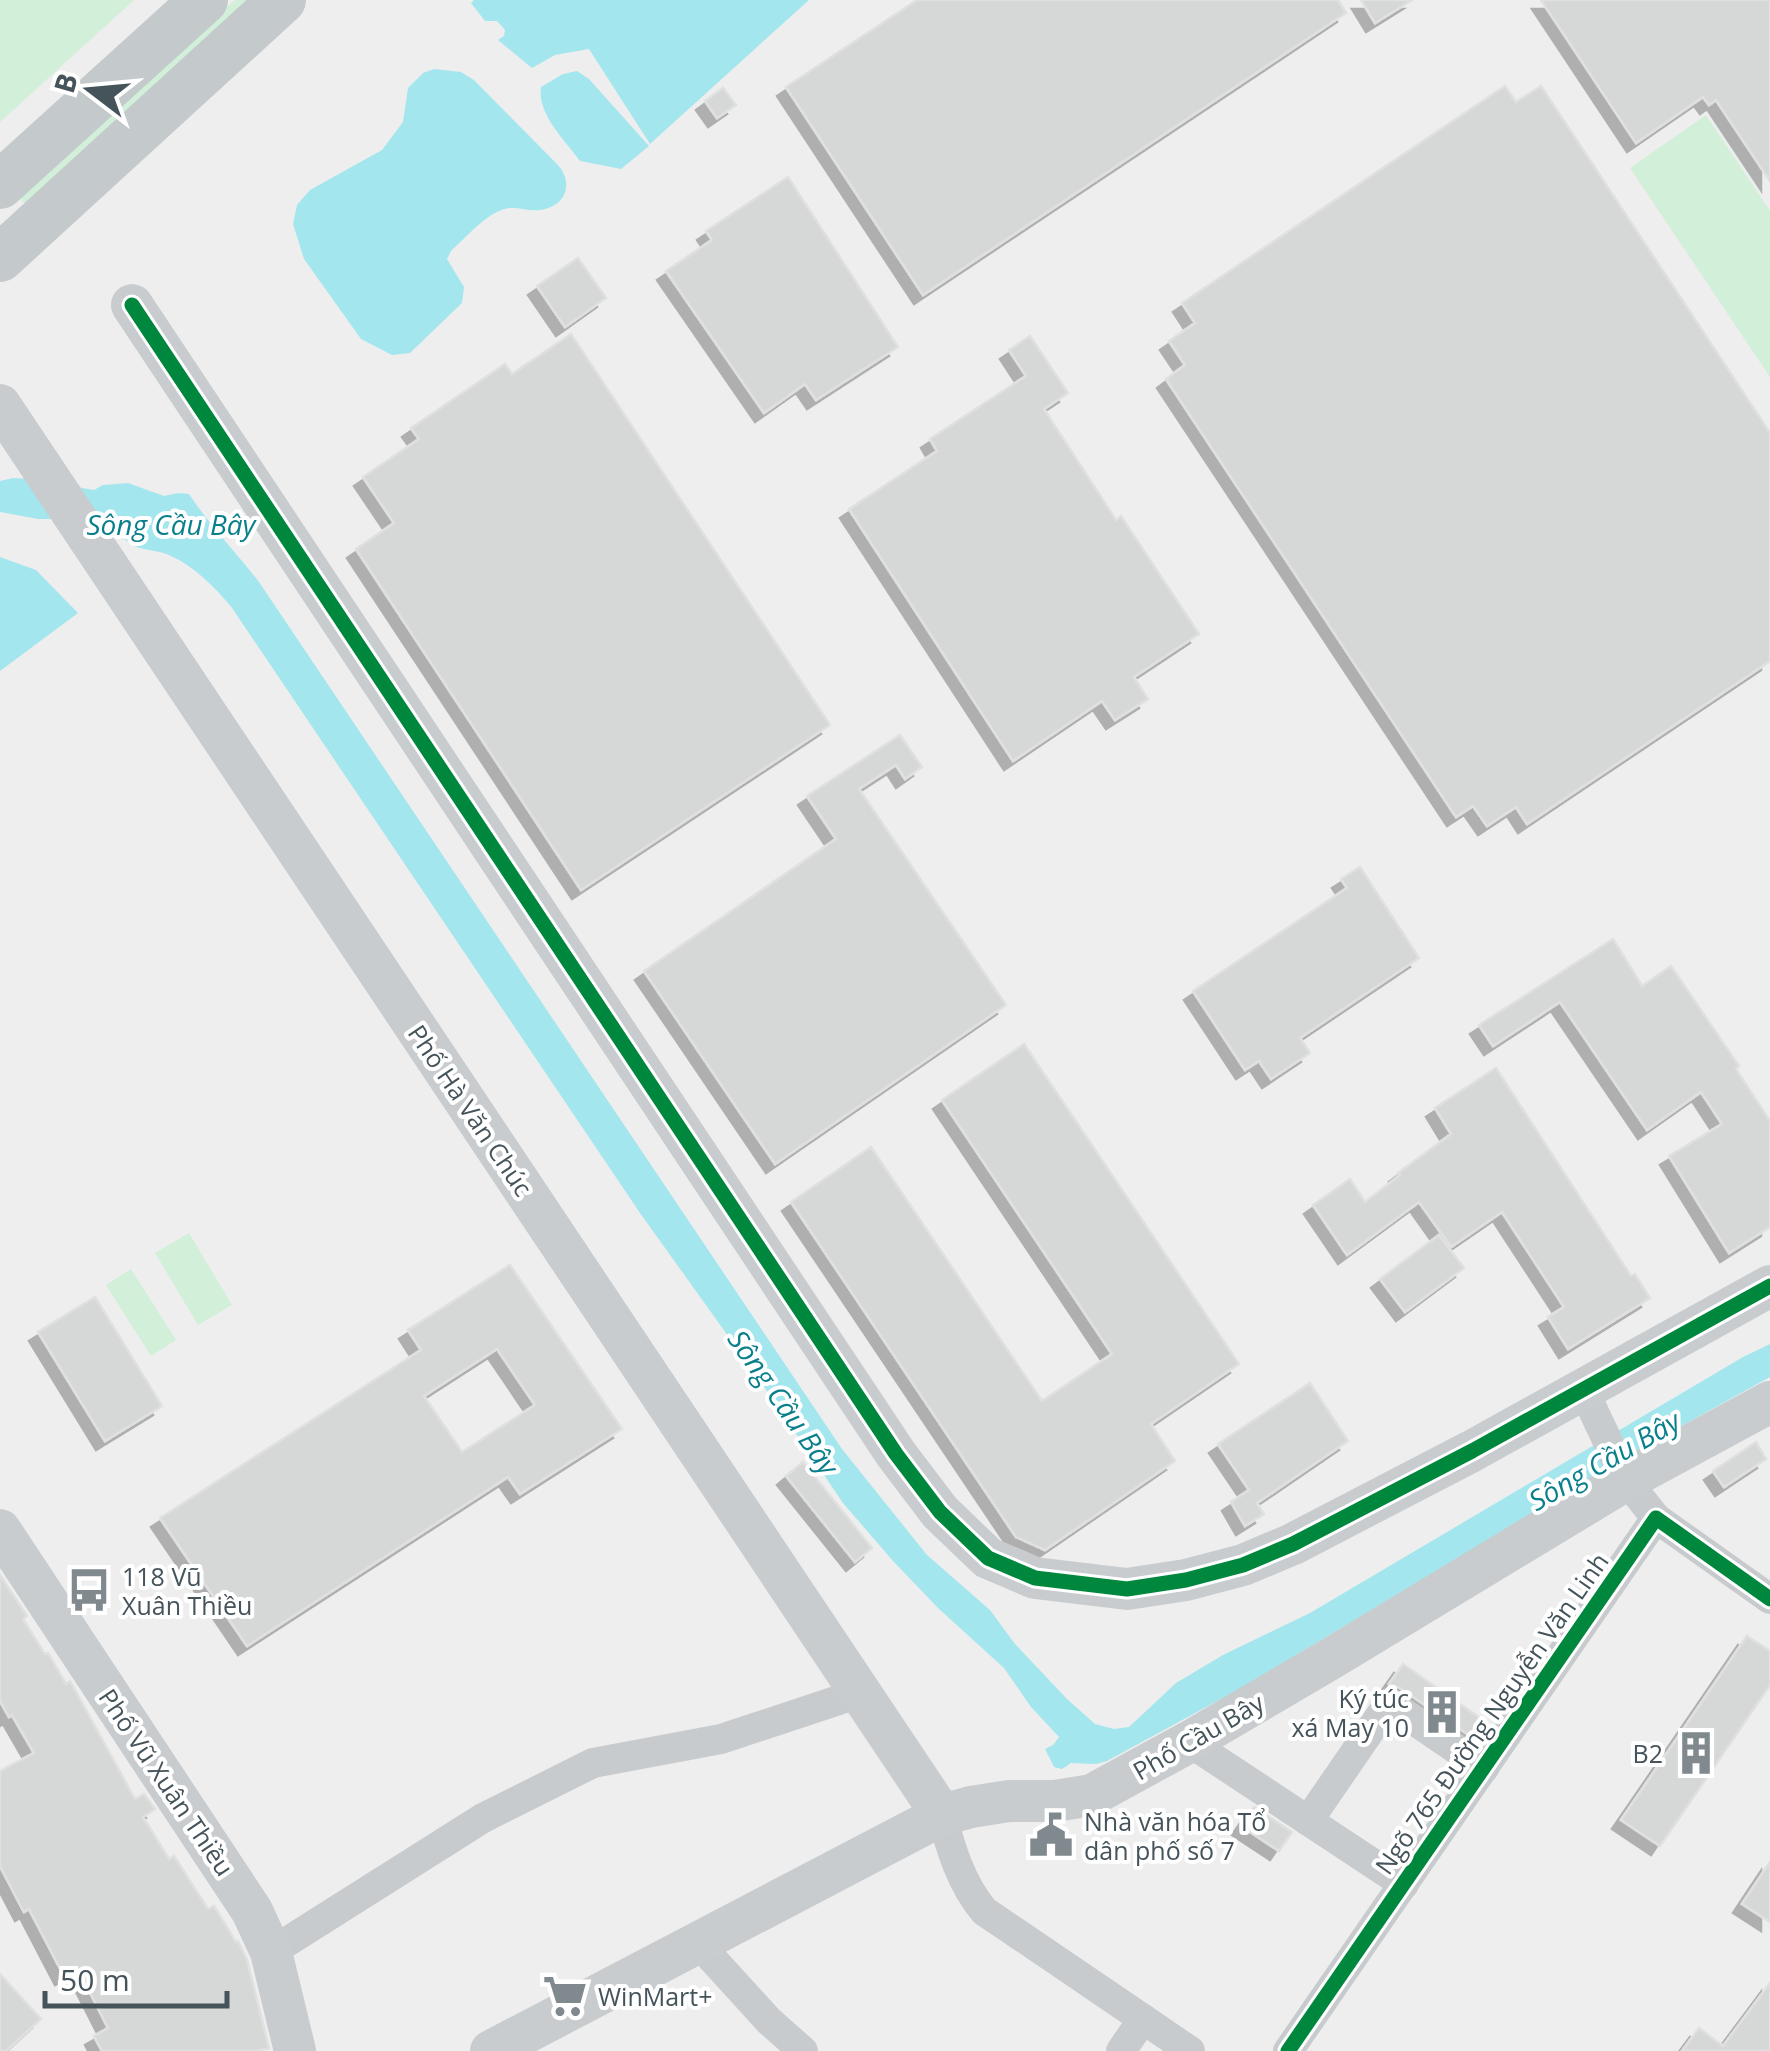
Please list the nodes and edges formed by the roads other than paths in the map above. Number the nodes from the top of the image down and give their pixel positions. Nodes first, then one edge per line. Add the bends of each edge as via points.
1 (204, 0) edge
2 (282, 0) edge
3 (0, 184) edge
4 (0, 258) edge
5 (132, 305) dead end
6 (10, 420) edge
7 (1770, 1286) edge
8 (1770, 1402) edge
9 (1589, 1403) junction
10 (1626, 1480) junction
11 (1656, 1518) junction
12 (0, 1530) edge
13 (1770, 1598) edge
14 (860, 1693) junction
15 (1189, 1742) junction
16 (1484, 1768) junction
17 (942, 1816) junction
18 (1308, 1820) junction
19 (1404, 1884) junction
20 (697, 1942) junction
21 (272, 1952) junction
22 (1143, 2019) junction
23 (295, 2051) edge
24 (491, 2051) edge
25 (803, 2051) edge
26 (1122, 2051) edge
27 (1190, 2051) edge
28 (1288, 2051) edge

1 - 3 main road
2 - 4 main road
5 - 9 street via 896,1454 940,1512 988,1558 1035,1578 1126,1589 1186,1580 1243,1565 1472,1451
6 - 14 street, Phố Hà Văn Chúc
7 - 9 street
8 - 10 street, Phố Cầu Bây
9 - 10 street
10 - 11 street
10 - 15 street, Phố Cầu Bây
11 - 13 street
11 - 16 street, Ngõ 765 Đường Nguyễn Văn Linh
12 - 21 street, Phố Vũ Xuân Thiều via 252,1911
14 - 17 street, Phố Hà Văn Chúc
14 - 21 street via 721,1739 593,1763 482,1818
15 - 17 street, Phố Cầu Bây via 1092,1795 1010,1800
15 - 18 street
16 - 18 street via 1388,1703
16 - 19 street, Ngõ 765 Đường Nguyễn Văn Linh
17 - 20 street, Phố Cầu Bây
17 - 22 street via 960,1872 984,1911
18 - 19 street
19 - 28 street, Ngõ 765 Đường Nguyễn Văn Linh
20 - 24 street, Phố Cầu Bây
20 - 25 street
21 - 23 street, Phố Vũ Xuân Thiều
22 - 26 street
22 - 27 street

